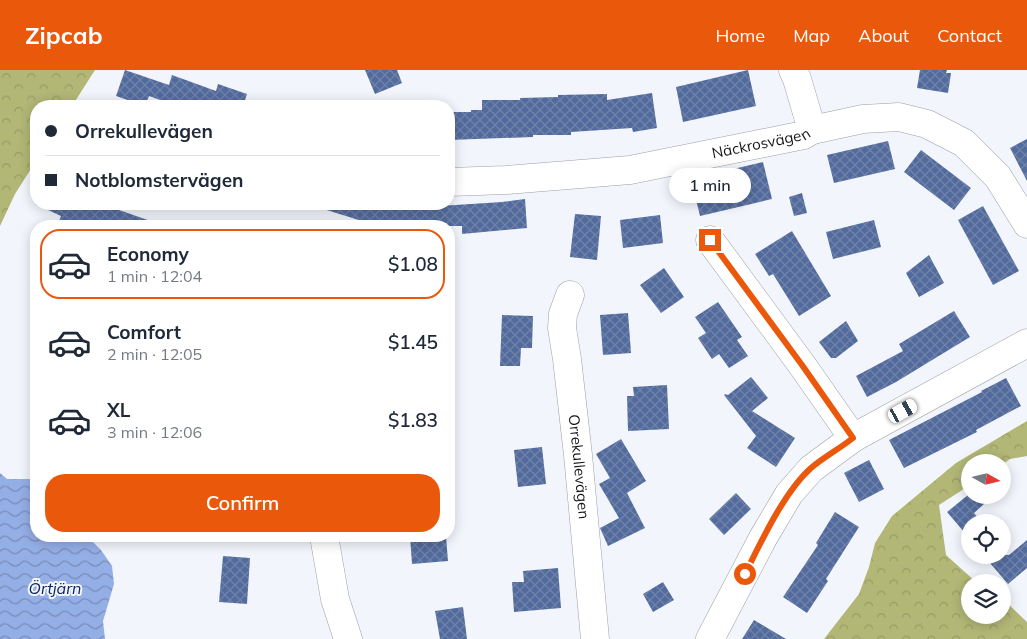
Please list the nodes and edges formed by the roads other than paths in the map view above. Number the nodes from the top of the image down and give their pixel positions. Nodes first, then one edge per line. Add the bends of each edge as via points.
1 (793, 70) edge
2 (812, 130) junction
3 (455, 182) edge
4 (1027, 224) edge
5 (710, 240) dead end
6 (570, 295) dead end
7 (1027, 343) edge
8 (853, 438) junction
9 (325, 542) edge
10 (348, 639) edge
11 (594, 639) edge
12 (710, 639) edge

1 - 2 street
2 - 3 street, Näckrosvägen via 804,135 630,170
2 - 4 street, Näckrosvägen via 886,117 927,124 964,143 998,177
5 - 8 street
6 - 11 street, Orrekullevägen via 562,328 578,455
7 - 8 street
8 - 12 street via 811,469 790,494
9 - 10 street via 335,599

